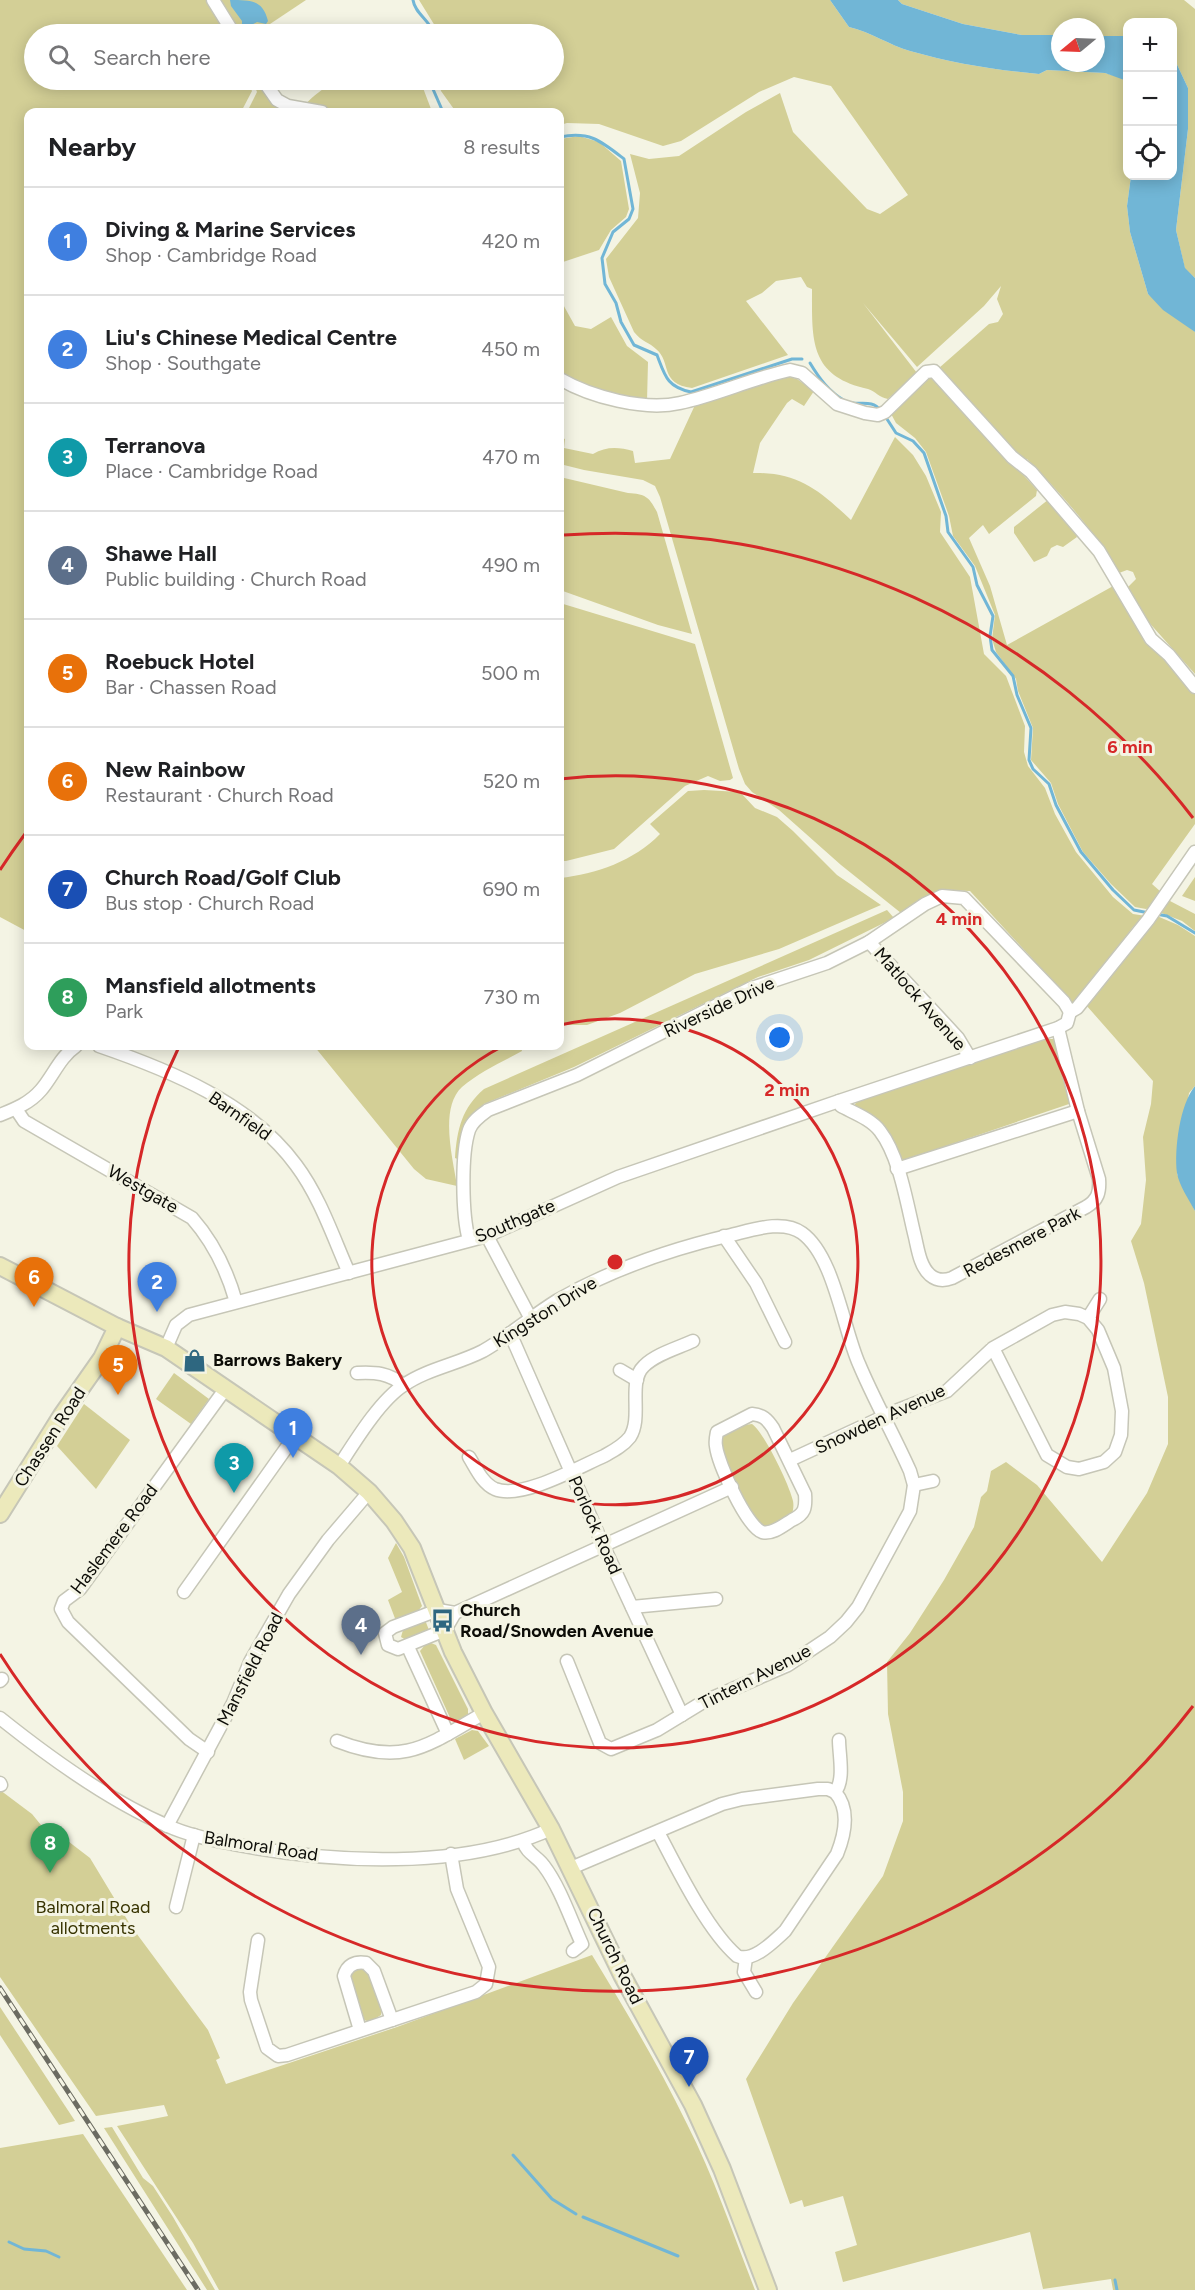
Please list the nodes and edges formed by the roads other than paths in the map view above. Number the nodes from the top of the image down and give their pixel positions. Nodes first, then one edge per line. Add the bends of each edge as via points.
1 (213, 0) edge
2 (228, 24) edge
3 (270, 90) edge
4 (299, 108) edge
5 (564, 382) edge
6 (1195, 687) edge
7 (1195, 852) edge
8 (869, 942) junction
9 (1070, 1011) junction
10 (1058, 1028) junction
11 (71, 1050) edge
12 (111, 1050) edge
13 (970, 1058) junction
14 (839, 1101) junction
15 (16, 1109) junction
16 (1078, 1111) junction
17 (0, 1115) edge
18 (897, 1169) junction
19 (487, 1236) junction
20 (724, 1236) junction
21 (469, 1240) junction
22 (0, 1266) edge
23 (349, 1272) junction
24 (1100, 1299) dead end
25 (236, 1302) junction
26 (1088, 1318) junction
27 (531, 1319) junction
28 (117, 1327) junction
29 (510, 1334) junction
30 (693, 1341) dead end
31 (785, 1342) dead end
32 (166, 1348) junction
33 (993, 1348) junction
34 (620, 1370) dead end
35 (357, 1373) dead end
36 (637, 1380) junction
37 (404, 1385) junction
38 (226, 1388) junction
39 (885, 1417) junction
40 (294, 1437) junction
41 (469, 1457) dead end
42 (790, 1460) junction
43 (339, 1466) junction
44 (571, 1471) junction
45 (933, 1481) dead end
46 (914, 1485) junction
47 (732, 1487) junction
48 (369, 1492) junction
49 (0, 1514) edge
50 (603, 1545) junction
51 (184, 1592) dead end
52 (716, 1599) dead end
53 (632, 1607) junction
54 (446, 1611) junction
55 (445, 1630) junction
56 (408, 1647) junction
57 (567, 1661) dead end
58 (484, 1713) junction
59 (682, 1715) junction
60 (0, 1719) edge
61 (448, 1734) junction
62 (839, 1740) dead end
63 (337, 1741) dead end
64 (208, 1752) junction
65 (835, 1792) junction
66 (167, 1826) junction
67 (551, 1829) junction
68 (658, 1832) junction
69 (194, 1835) junction
70 (523, 1841) junction
71 (451, 1854) junction
72 (571, 1868) junction
73 (176, 1907) dead end
74 (258, 1940) dead end
75 (573, 1951) dead end
76 (746, 1958) junction
77 (756, 1992) dead end
78 (392, 2020) junction
79 (360, 2030) junction
80 (768, 2290) edge

1 - 2 street
3 - 4 street via 276,100
5 - 6 street via 603,398 678,403 790,370 802,373 837,404 878,415 926,372 934,371 1099,551 1151,639
7 - 9 street via 1148,920 1077,1008
8 - 9 street, Riverside Drive via 942,896 964,898
8 - 13 street, Matlock Avenue via 958,1038
8 - 21 street, Riverside Drive via 811,970 749,989 577,1075 479,1116 470,1128 466,1144 463,1203
9 - 10 street via 1067,1023
10 - 13 street
10 - 16 street, Redesmere Park
11 - 15 street via 42,1090
12 - 23 street, Barnfield via 180,1077 255,1122 277,1141 315,1196
13 - 14 street
14 - 18 street, Redesmere Park via 880,1130
14 - 19 street, Southgate via 618,1177
15 - 17 street
15 - 25 street, Westgate via 24,1121 192,1218 221,1259
16 - 18 street
16 - 18 street, Redesmere Park via 1100,1190 1093,1203 943,1281 931,1276 923,1263
19 - 21 street, Southgate
19 - 27 street
20 - 27 street, Kingston Drive via 679,1247 606,1275
20 - 31 street via 756,1283
20 - 39 street, Kingston Drive via 786,1227 803,1233 825,1264 858,1362
21 - 23 street, Southgate
22 - 28 main road, Church Road
23 - 25 street, Southgate
24 - 26 street
25 - 32 street, Southgate via 182,1318
26 - 33 street, Snowden Avenue via 1065,1312 1052,1315
26 - 33 street via 1098,1330 1114,1368 1122,1411 1121,1435 1115,1452 1092,1467 1067,1467 1047,1455
27 - 29 street, Kingston Drive
28 - 32 main road, Church Road
28 - 49 main road, Chassen Road via 102,1358
29 - 37 street, Kingston Drive via 480,1352
29 - 44 street, Porlock Road
30 - 36 street via 644,1365
32 - 38 main road, Church Road
33 - 39 street, Snowden Avenue via 946,1391
34 - 36 street
35 - 37 street via 377,1372
36 - 44 street via 635,1423 630,1436 610,1453
37 - 43 street, Kingston Drive via 370,1419
38 - 40 main road, Church Road
38 - 64 street, Haslemere Road via 61,1610 68,1622 189,1739
39 - 42 street, Snowden Avenue
39 - 46 street
40 - 43 main road, Church Road
40 - 51 street
41 - 44 street via 482,1478 495,1489 512,1492
42 - 47 street via 804,1494 805,1511 771,1532 764,1533 753,1523
42 - 47 street via 767,1419 752,1414 717,1432 716,1449
43 - 48 main road, Church Road
44 - 50 street, Porlock Road
45 - 46 street
46 - 59 street, Tintern Avenue via 910,1511 846,1622 788,1665
47 - 50 street
48 - 54 main road, Church Road via 412,1548
48 - 64 street, Mansfield Road via 289,1594 250,1662
50 - 53 street, Porlock Road
50 - 54 street
52 - 53 street
53 - 59 street, Porlock Road
54 - 55 main road, Church Road
54 - 56 street via 385,1633 393,1649
55 - 56 street
55 - 58 main road, Church Road
56 - 61 street
57 - 59 street, Tintern Avenue via 600,1743 609,1749 657,1730
58 - 61 street
58 - 67 main road, Church Road
60 - 66 street, Balmoral Road via 115,1798
61 - 63 street via 403,1753 375,1753
62 - 65 street via 840,1776
64 - 66 street, Mansfield Road
65 - 68 street via 818,1789 742,1799
65 - 76 street via 844,1806 845,1820 837,1854 785,1930
66 - 69 street, Balmoral Road
67 - 70 street, Balmoral Road
67 - 72 main road, Church Road
68 - 72 street
68 - 76 street via 714,1929 731,1951
69 - 71 street, Balmoral Road via 324,1857 383,1859
69 - 73 street
70 - 71 street, Balmoral Road
70 - 75 street, Church Road via 526,1850 546,1869 573,1924 582,1944
71 - 78 street via 457,1889 488,1962 489,1979 476,1992
72 - 80 main road, Church Road via 622,1975 708,2137
74 - 79 street via 250,1996 270,2052 282,2056
76 - 77 street via 744,1972
78 - 79 street
78 - 79 street via 374,1971 366,1964 354,1963 345,1971 345,1982

